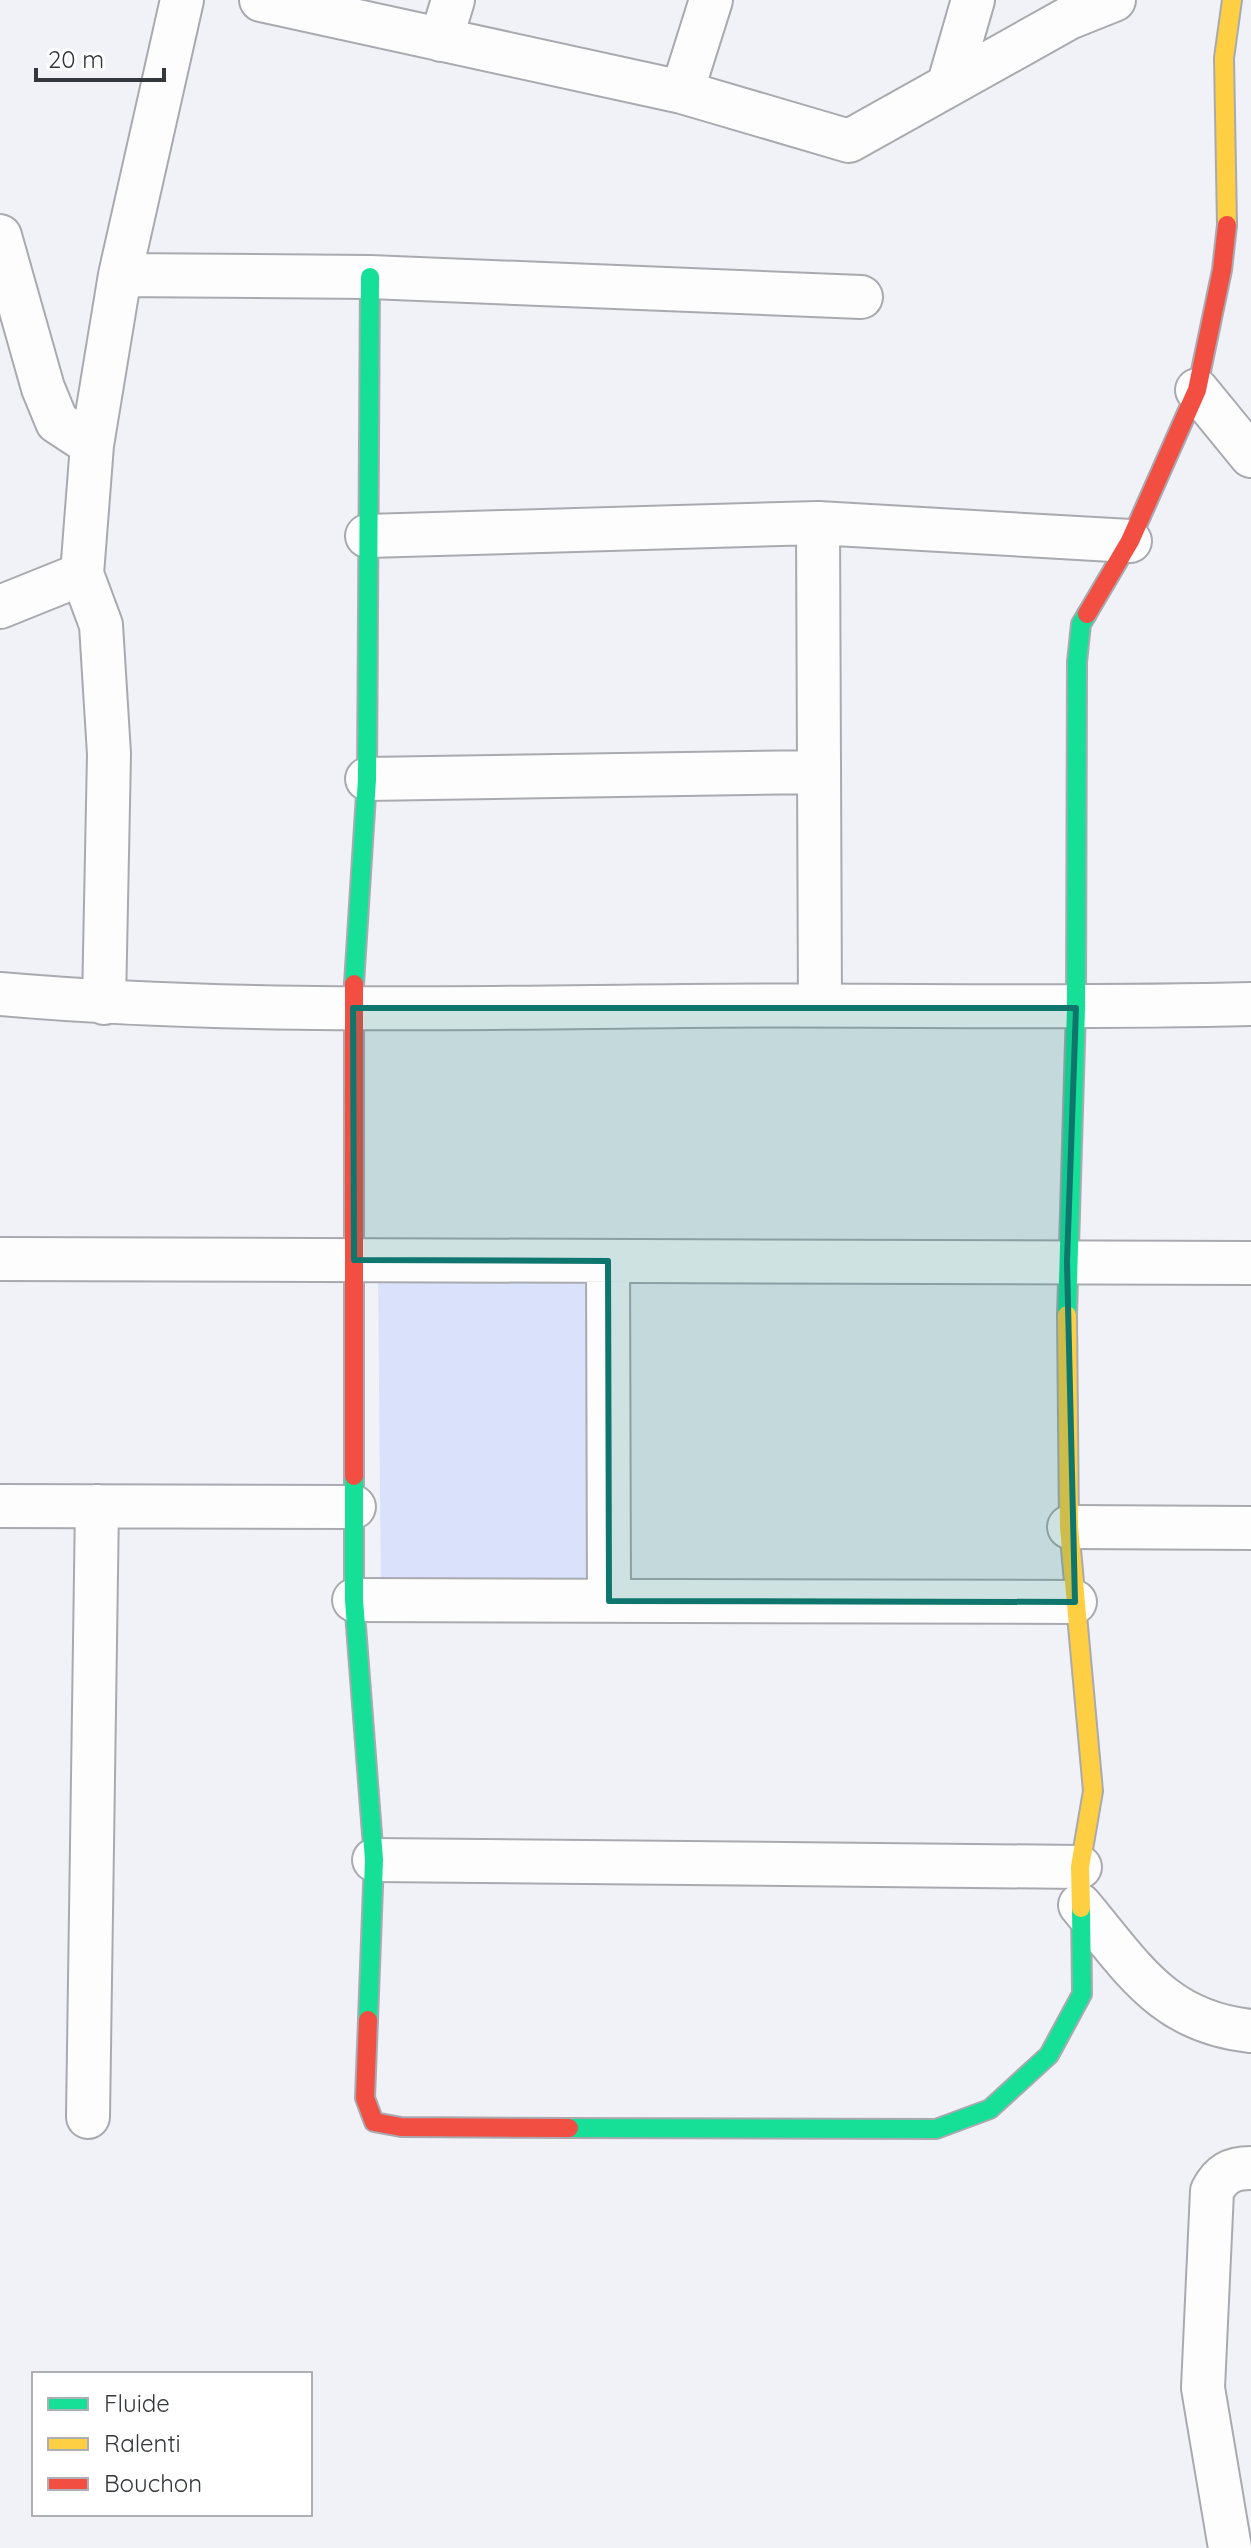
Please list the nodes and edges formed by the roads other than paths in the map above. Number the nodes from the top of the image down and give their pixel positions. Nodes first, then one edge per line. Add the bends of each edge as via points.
1 (182, 0) edge
2 (261, 0) edge
3 (453, 0) edge
4 (711, 0) edge
5 (973, 0) edge
6 (1114, 0) edge
7 (1232, 0) edge
8 (441, 40) junction
9 (949, 83) junction
10 (682, 92) junction
11 (0, 236) edge
12 (120, 275) junction
13 (370, 277) junction
14 (861, 297) dead end
15 (1197, 390) junction
16 (92, 445) junction
17 (1251, 456) edge
18 (818, 523) junction
19 (367, 536) junction
20 (1130, 541) junction
21 (82, 574) junction
22 (0, 607) edge
23 (818, 772) junction
24 (367, 779) junction
25 (0, 994) edge
26 (104, 1003) junction
27 (1251, 1004) edge
28 (820, 1005) junction
29 (353, 1008) junction
30 (1076, 1008) junction
31 (0, 1259) edge
32 (354, 1260) junction
33 (608, 1261) junction
34 (1067, 1262) junction
35 (1251, 1263) edge
36 (0, 1506) edge
37 (97, 1506) junction
38 (354, 1507) junction
39 (1069, 1527) junction
40 (1251, 1528) edge
41 (354, 1600) junction
42 (609, 1601) junction
43 (1075, 1602) junction
44 (374, 1860) junction
45 (1080, 1886) junction
46 (1251, 2031) edge
47 (88, 2117) dead end
48 (1251, 2168) edge
49 (1230, 2548) edge

1 - 12 street
2 - 8 street
3 - 8 street
4 - 10 street
5 - 9 street
6 - 9 street via 1069,18
7 - 15 street via 1224,58 1229,207
8 - 10 street
9 - 10 street via 849,141
11 - 16 street via 57,422
12 - 13 street
12 - 16 street
13 - 14 street
13 - 19 street
15 - 17 street
15 - 20 street
16 - 21 street
18 - 19 street
18 - 20 street
18 - 23 street
19 - 24 street
20 - 30 street via 1081,624
21 - 22 street
21 - 26 street via 101,625 109,754
23 - 24 street
23 - 28 street
24 - 29 street
25 - 26 street
26 - 29 street
27 - 30 street
28 - 29 street
28 - 30 street
29 - 32 street
30 - 34 street
31 - 32 street
32 - 33 street
32 - 38 street
33 - 34 street
33 - 42 street
34 - 35 street
34 - 39 street
36 - 37 street
37 - 38 street
37 - 47 street
38 - 41 street
39 - 40 street
39 - 43 street
41 - 42 street
41 - 44 street
42 - 43 street
43 - 45 street via 1093,1791
44 - 45 street
44 - 45 street via 365,2098 374,2122 401,2127 936,2129 990,2109 1049,2055 1082,1994
45 - 46 street via 1166,2003 1203,2023
48 - 49 street via 1235,2168 1212,2191 1203,2388

